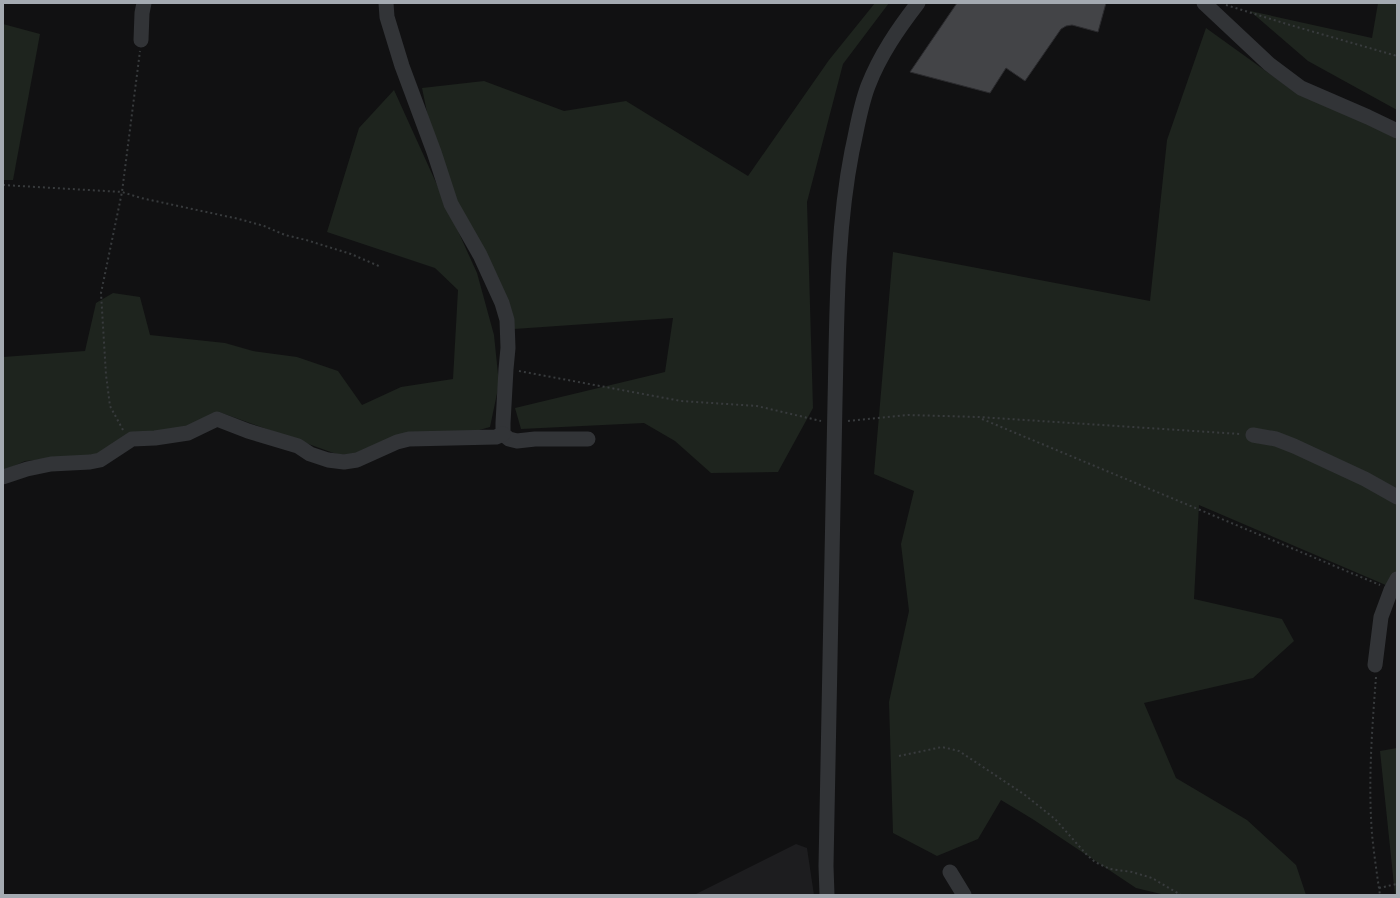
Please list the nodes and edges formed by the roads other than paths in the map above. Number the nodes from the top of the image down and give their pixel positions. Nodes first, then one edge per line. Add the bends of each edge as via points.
1 (144, 3) edge
2 (386, 3) edge
3 (918, 3) edge
4 (1204, 3) edge
5 (141, 40) road end
6 (1397, 131) edge
7 (503, 434) junction
8 (1253, 434) road end
9 (588, 439) dead end
10 (3, 477) edge
11 (1397, 497) edge
12 (1394, 584) edge
13 (1375, 665) road end
14 (950, 872) dead end
15 (827, 895) edge
16 (964, 895) edge

1 - 5 street
2 - 7 street via 387,17 402,66 450,204 480,255 507,320
3 - 15 street via 881,57 868,87 858,120 843,211 834,422
4 - 6 street via 1269,64 1301,88
7 - 9 street via 518,441
7 - 10 street via 496,437 409,439 357,460 344,462 310,454 298,446 217,419 188,433 132,439 100,460 27,468
8 - 11 street via 1294,446
12 - 13 street via 1381,617
14 - 16 street

